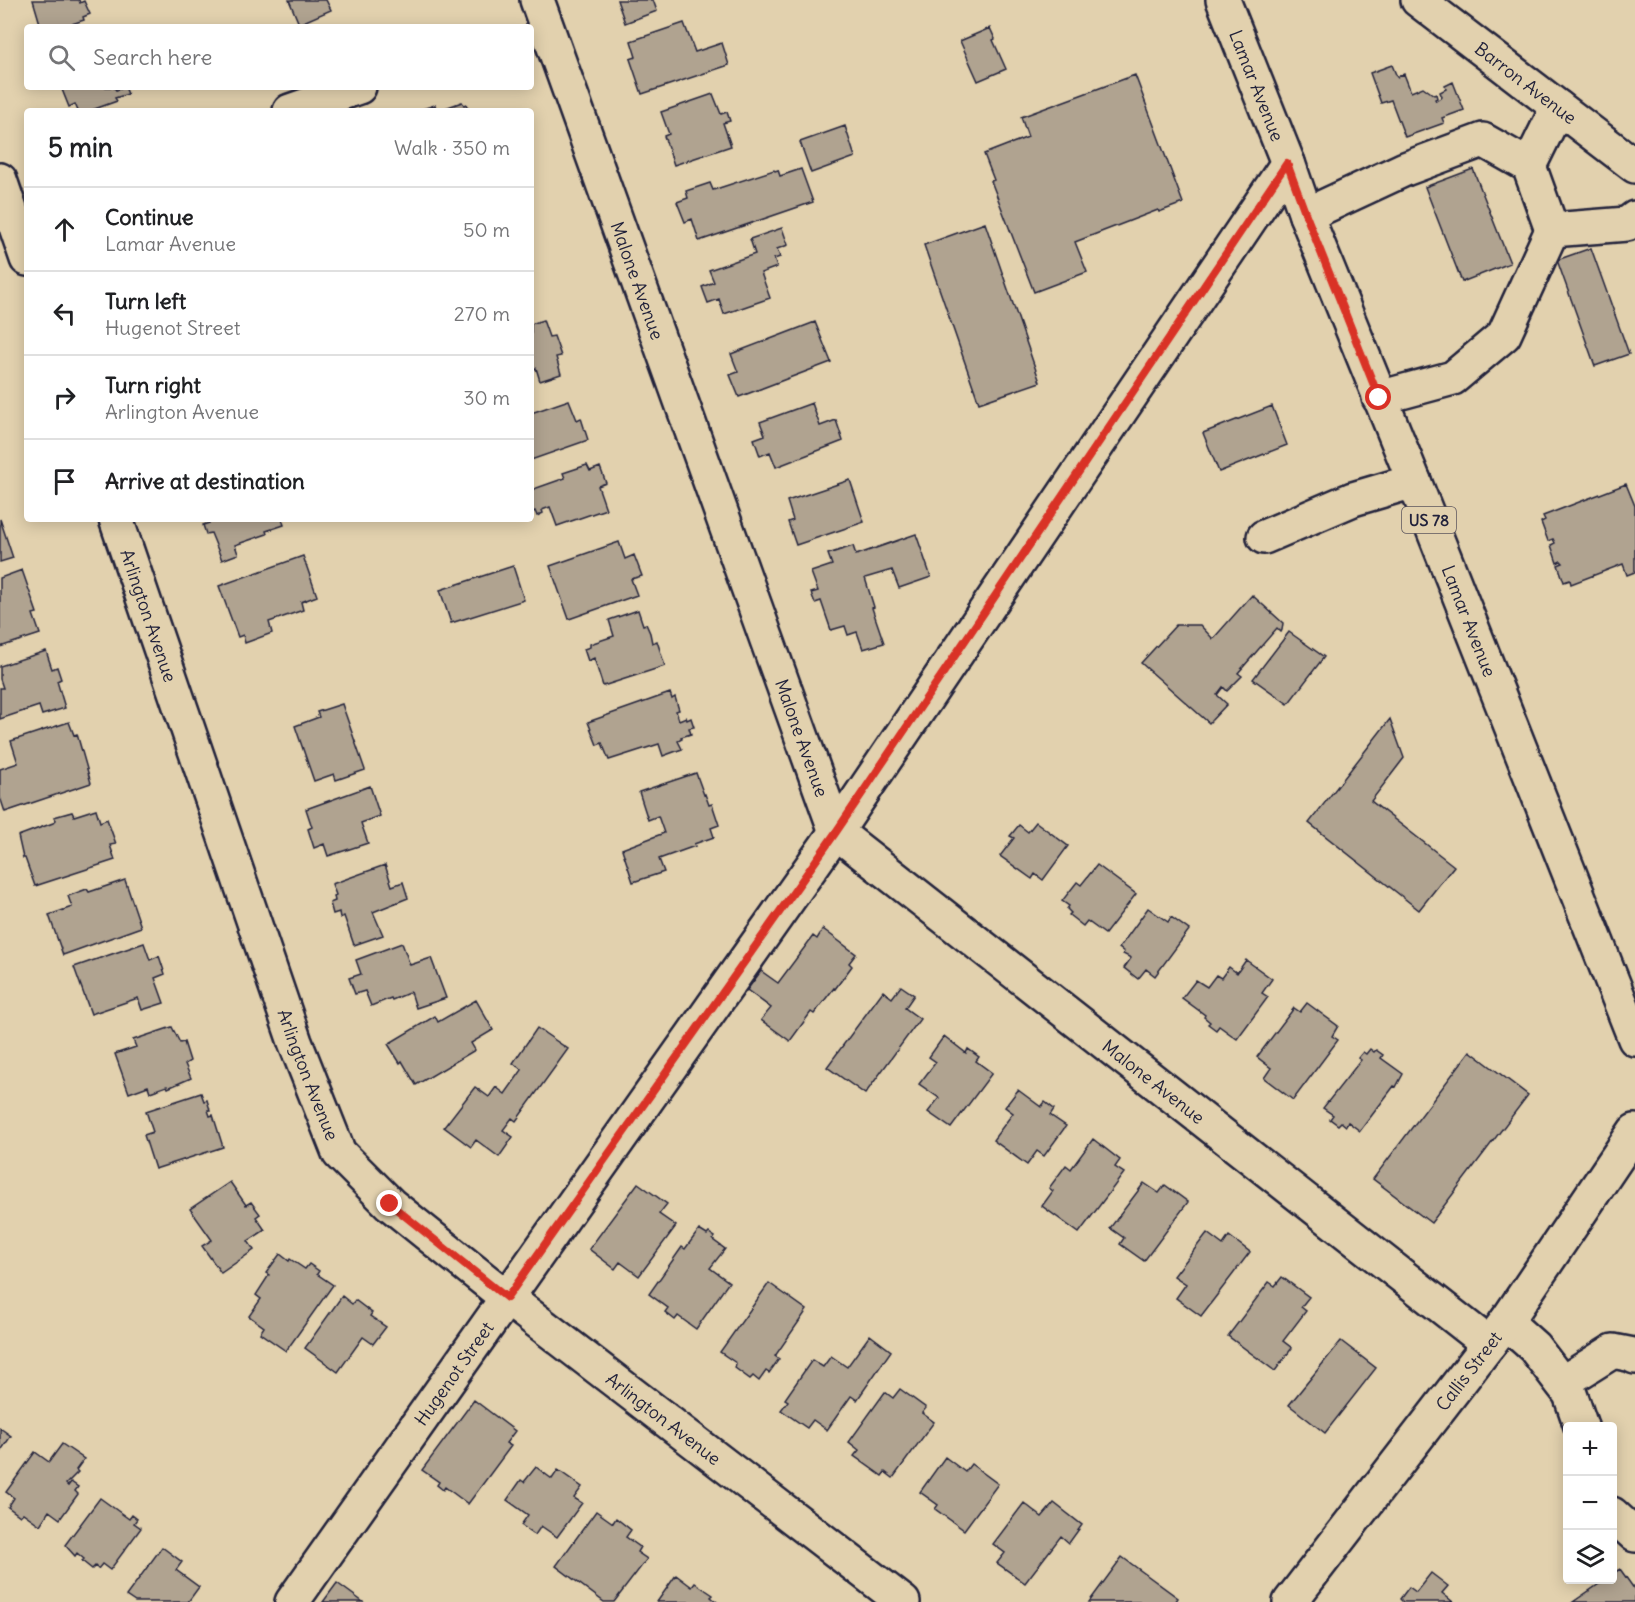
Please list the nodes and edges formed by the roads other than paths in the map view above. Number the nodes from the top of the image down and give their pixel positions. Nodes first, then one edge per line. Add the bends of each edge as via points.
1 (1223, 0) edge
2 (1418, 0) edge
3 (537, 16) edge
4 (350, 90) edge
5 (1558, 107) junction
6 (299, 108) edge
7 (1287, 163) junction
8 (1529, 166) junction
9 (1635, 166) edge
10 (9, 201) edge
11 (1306, 215) junction
12 (1635, 218) edge
13 (1552, 230) junction
14 (24, 249) edge
15 (1379, 398) junction
16 (1414, 481) junction
17 (117, 522) edge
18 (1264, 537) dead end
19 (836, 832) junction
20 (1635, 1039) edge
21 (1635, 1131) edge
22 (507, 1298) junction
23 (1497, 1333) junction
24 (1635, 1357) edge
25 (1562, 1383) junction
26 (1580, 1422) edge
27 (1617, 1518) edge
28 (1635, 1534) edge
29 (292, 1602) edge
30 (903, 1602) edge
31 (1290, 1602) edge

1 - 7 street, Lamar Avenue / US 78
2 - 5 street, Barron Avenue
3 - 19 street, Malone Avenue
4 - 6 street
5 - 8 street
5 - 9 street, Barron Avenue
7 - 11 street, Lamar Avenue / US 78
7 - 19 street, Hugenot Street
8 - 11 street via 1483,140 1406,169
8 - 13 street
10 - 14 street
11 - 15 street, Lamar Avenue / US 78
12 - 13 street via 1627,224
13 - 15 street via 1504,335 1453,378
15 - 16 street, Lamar Avenue / US 78
16 - 18 street via 1353,499
16 - 20 street, Lamar Avenue / US 78
17 - 22 street, Arlington Avenue via 295,1042 339,1153 390,1204
19 - 22 street, Hugenot Street
19 - 23 street, Malone Avenue
21 - 23 street, Callis Street
22 - 29 street, Hugenot Street
22 - 30 street, Arlington Avenue
23 - 25 street, Malone Avenue via 1534,1347
23 - 31 street, Callis Street
24 - 25 street via 1613,1351
25 - 26 street, Malone Avenue
27 - 28 street

